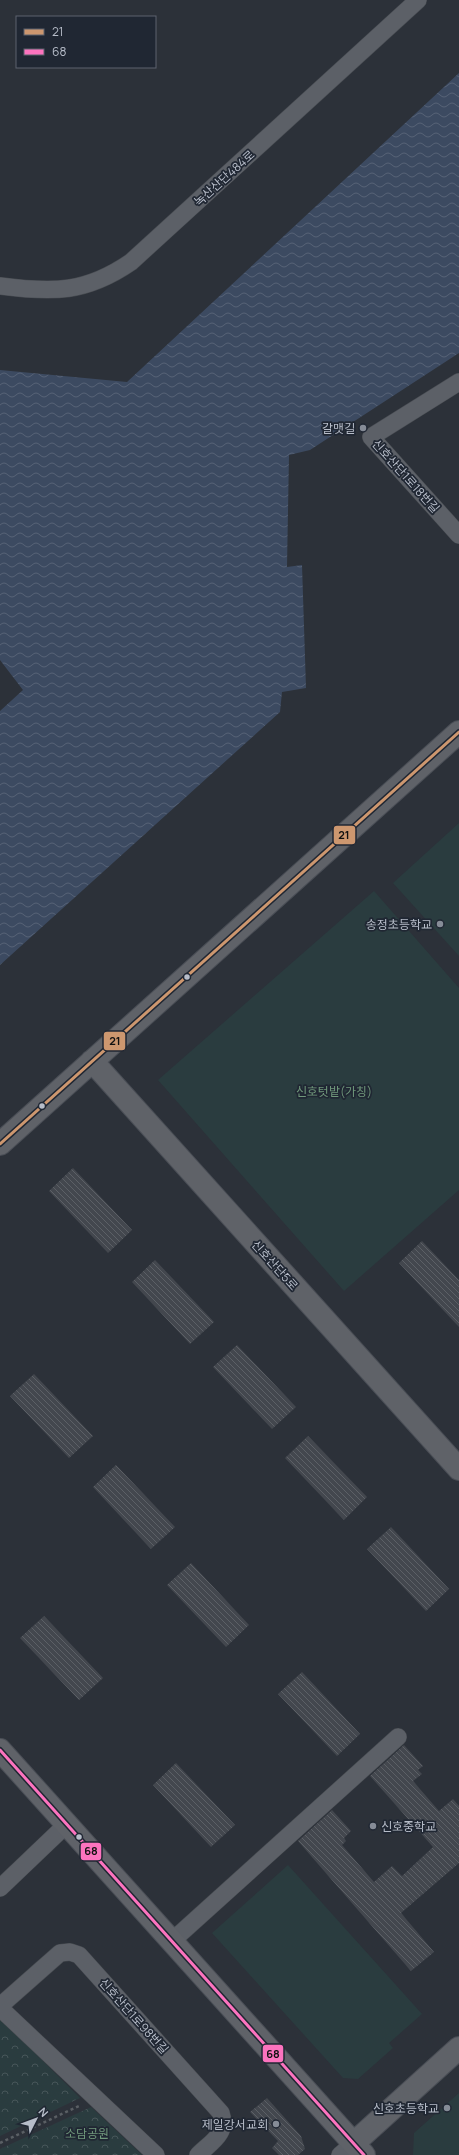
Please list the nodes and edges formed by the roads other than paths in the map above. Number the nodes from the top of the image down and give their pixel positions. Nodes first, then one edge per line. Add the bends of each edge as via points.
1 (418, 0) edge
2 (0, 286) edge
3 (457, 386) edge
4 (459, 535) edge
5 (459, 732) edge
6 (92, 1061) junction
7 (0, 1144) edge
8 (459, 1469) edge
9 (398, 1737) dead end
10 (0, 1750) edge
11 (67, 1824) junction
12 (3, 1878) edge
13 (172, 1941) junction
14 (0, 2007) edge
15 (459, 2048) edge
16 (353, 2151) edge
17 (156, 2155) edge
18 (198, 2155) edge

1 - 2 street, 녹산산단484로 via 126,266 102,280 76,288 26,289
3 - 4 street, 신호산단1로18번길 via 371,437
5 - 6 main road
6 - 7 main road
6 - 8 main road, 신호산단5로
9 - 13 street
10 - 11 main road
11 - 12 street
11 - 13 main road
13 - 16 main road
14 - 17 street, 신호산단1로98번길
14 - 18 street, 신호산단1로98번길 via 60,1953 70,1952 78,1955 220,2114 222,2132
15 - 16 main road

